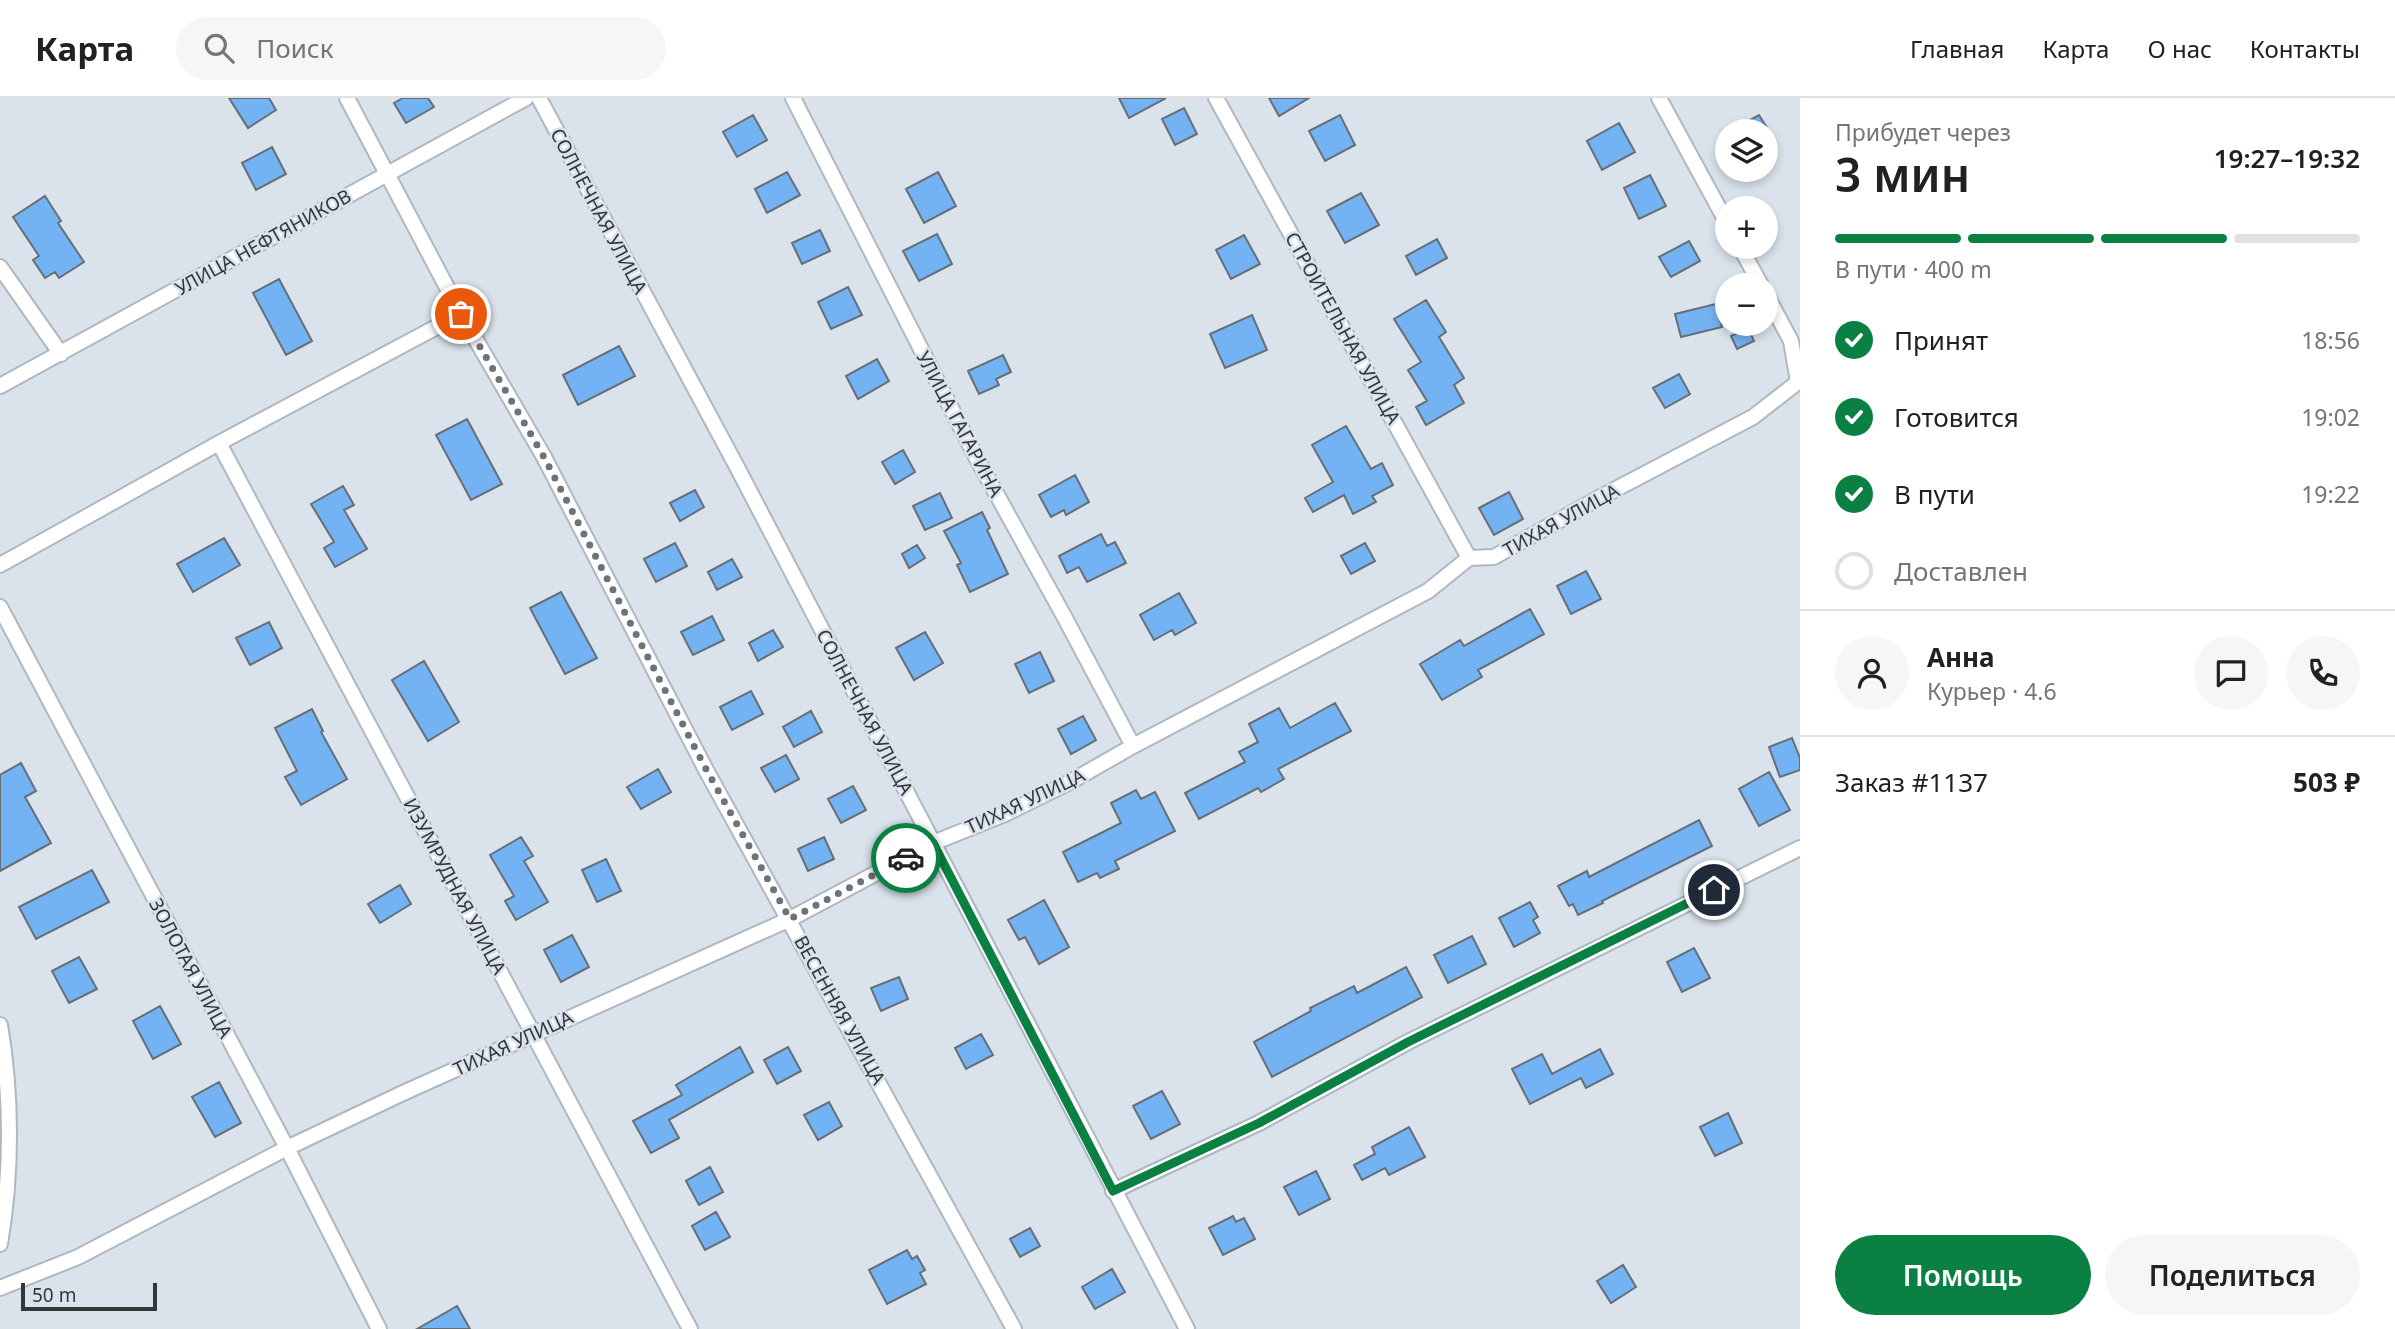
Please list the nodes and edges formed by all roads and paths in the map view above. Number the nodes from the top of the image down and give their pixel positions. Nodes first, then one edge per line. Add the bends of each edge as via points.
1 (347, 98) edge
2 (526, 98) edge
3 (538, 98) edge
4 (793, 98) edge
5 (1216, 98) edge
6 (1659, 98) edge
7 (388, 173) junction
8 (1715, 201) edge
9 (0, 267) edge
10 (461, 314) junction
11 (1778, 317) edge
12 (61, 354) junction
13 (1798, 382) edge
14 (0, 386) edge
15 (219, 443) junction
16 (1469, 558) junction
17 (0, 565) edge
18 (0, 607) edge
19 (1133, 746) junction
20 (933, 843) junction
21 (1800, 848) edge
22 (790, 919) junction
23 (0, 1025) edge
24 (533, 1033) junction
25 (287, 1148) junction
26 (1113, 1191) junction
27 (0, 1244) edge
28 (0, 1288) edge
29 (379, 1329) edge
30 (690, 1329) edge
31 (1014, 1329) edge
32 (1187, 1329) edge

1 - 7 street, ВЕСЕННЯЯ УЛИЦА
2 - 7 street, УЛИЦА НЕФТЯНИКОВ
3 - 20 street, СОЛНЕЧНАЯ УЛИЦА
4 - 19 street, УЛИЦА ГАГАРИНА via 975,455
5 - 16 street, СТРОИТЕЛЬНАЯ УЛИЦА
6 - 8 street
7 - 10 street, ВЕСЕННЯЯ УЛИЦА
7 - 12 street, УЛИЦА НЕФТЯНИКОВ
9 - 12 street
10 - 15 street
10 - 22 street, ВЕСЕННЯЯ УЛИЦА via 544,457 706,769
11 - 13 street via 1791,341
12 - 14 street, УЛИЦА НЕФТЯНИКОВ
13 - 16 street, ТИХАЯ УЛИЦА via 1753,417 1494,557
15 - 17 street
15 - 24 street, ИЗУМРУДНАЯ УЛИЦА
16 - 19 street, ТИХАЯ УЛИЦА via 1428,591
18 - 25 street, ЗОЛОТАЯ УЛИЦА
19 - 20 street, ТИХАЯ УЛИЦА via 1005,814
20 - 22 street, ТИХАЯ УЛИЦА
20 - 26 street, СОЛНЕЧНАЯ УЛИЦА
21 - 26 street via 1408,1042 1259,1123
22 - 24 street, ТИХАЯ УЛИЦА
22 - 31 street, ВЕСЕННЯЯ УЛИЦА
23 - 27 street via 8,1199
24 - 25 street, ТИХАЯ УЛИЦА
24 - 30 street, ИЗУМРУДНАЯ УЛИЦА
25 - 28 street, ТИХАЯ УЛИЦА via 78,1257
25 - 29 street, ЗОЛОТАЯ УЛИЦА
26 - 32 street, СОЛНЕЧНАЯ УЛИЦА

